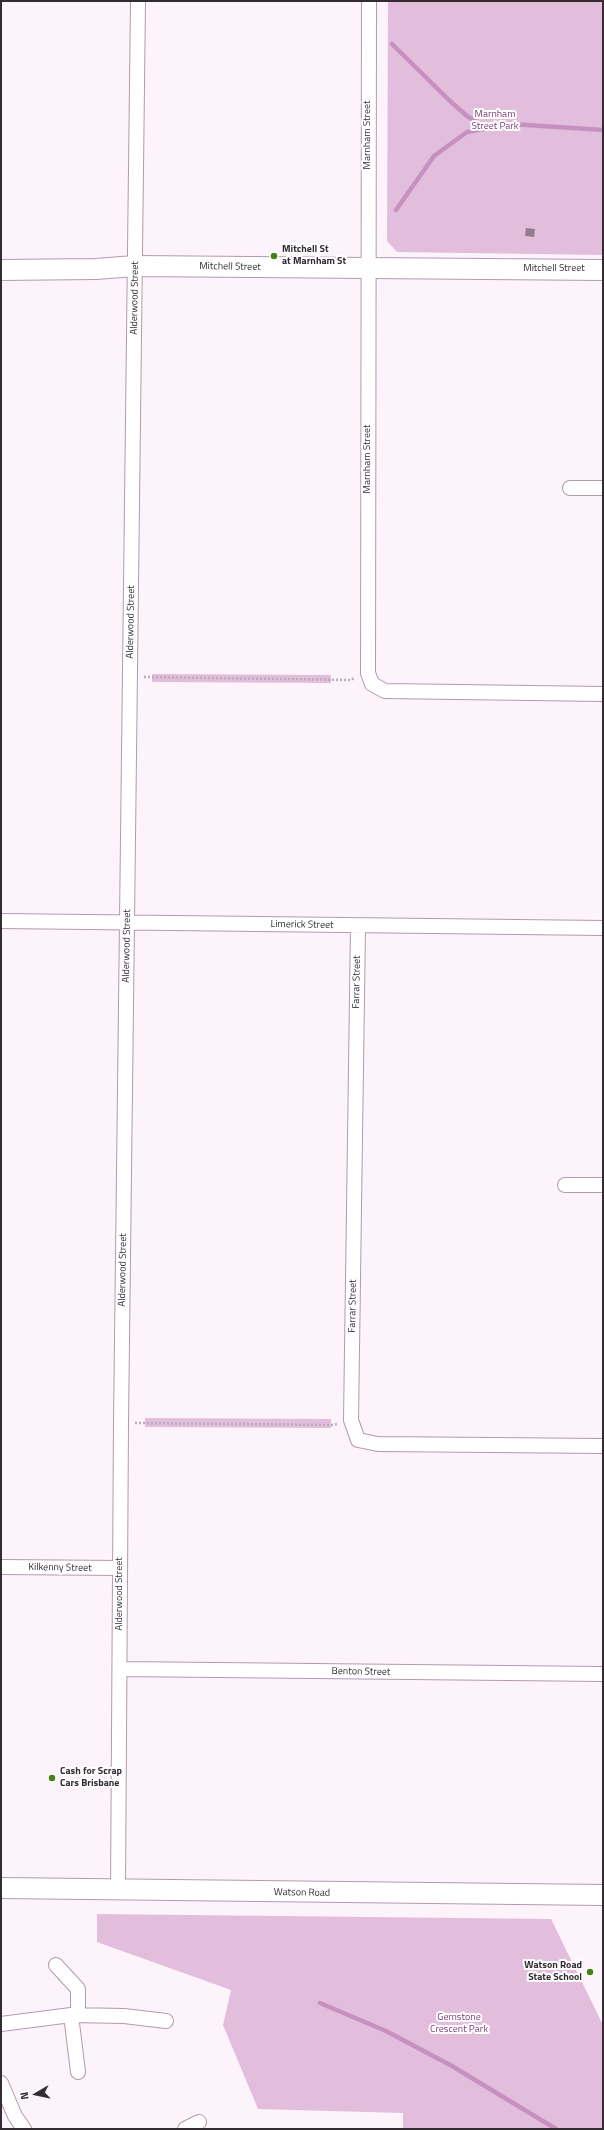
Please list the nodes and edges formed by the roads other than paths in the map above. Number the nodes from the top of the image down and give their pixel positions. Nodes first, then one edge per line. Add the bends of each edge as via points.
1 (138, 1) edge
2 (369, 1) edge
3 (135, 266) junction
4 (368, 268) junction
5 (1, 270) edge
6 (603, 270) edge
7 (570, 488) dead end
8 (603, 488) edge
9 (603, 694) edge
10 (1, 921) edge
11 (128, 923) junction
12 (358, 926) junction
13 (603, 928) edge
14 (565, 1185) dead end
15 (603, 1185) edge
16 (603, 1446) edge
17 (1, 1567) edge
18 (120, 1568) junction
19 (120, 1669) junction
20 (603, 1674) edge
21 (1, 1888) edge
22 (118, 1891) junction
23 (603, 1895) edge
24 (56, 1965) dead end
25 (74, 2015) junction
26 (166, 2021) dead end
27 (1, 2024) edge
28 (78, 2072) dead end
29 (1, 2083) edge
30 (199, 2122) dead end
31 (24, 2129) edge
32 (185, 2129) edge

1 - 3 street, Alderwood Street
2 - 4 street, Marnham Street
3 - 4 street, Mitchell Street
3 - 5 street, Mitchell Street
3 - 11 street, Alderwood Street
4 - 6 street, Mitchell Street
4 - 9 street, Marnham Street via 368,673 372,684 385,691
7 - 8 street
10 - 11 street, Limerick Street
11 - 12 street, Limerick Street
11 - 18 street, Alderwood Street
12 - 13 street, Limerick Street
12 - 16 street, Farrar Street via 351,1420 358,1440 378,1444
14 - 15 street
17 - 18 street, Kilkenny Street
18 - 19 street, Alderwood Street
19 - 20 street, Benton Street
19 - 22 street, Alderwood Street
21 - 22 street, Watson Road
22 - 23 street, Watson Road
24 - 25 street via 78,1989
25 - 26 street via 124,2016
25 - 27 street
25 - 28 street
29 - 31 street via 15,2116
30 - 32 street

